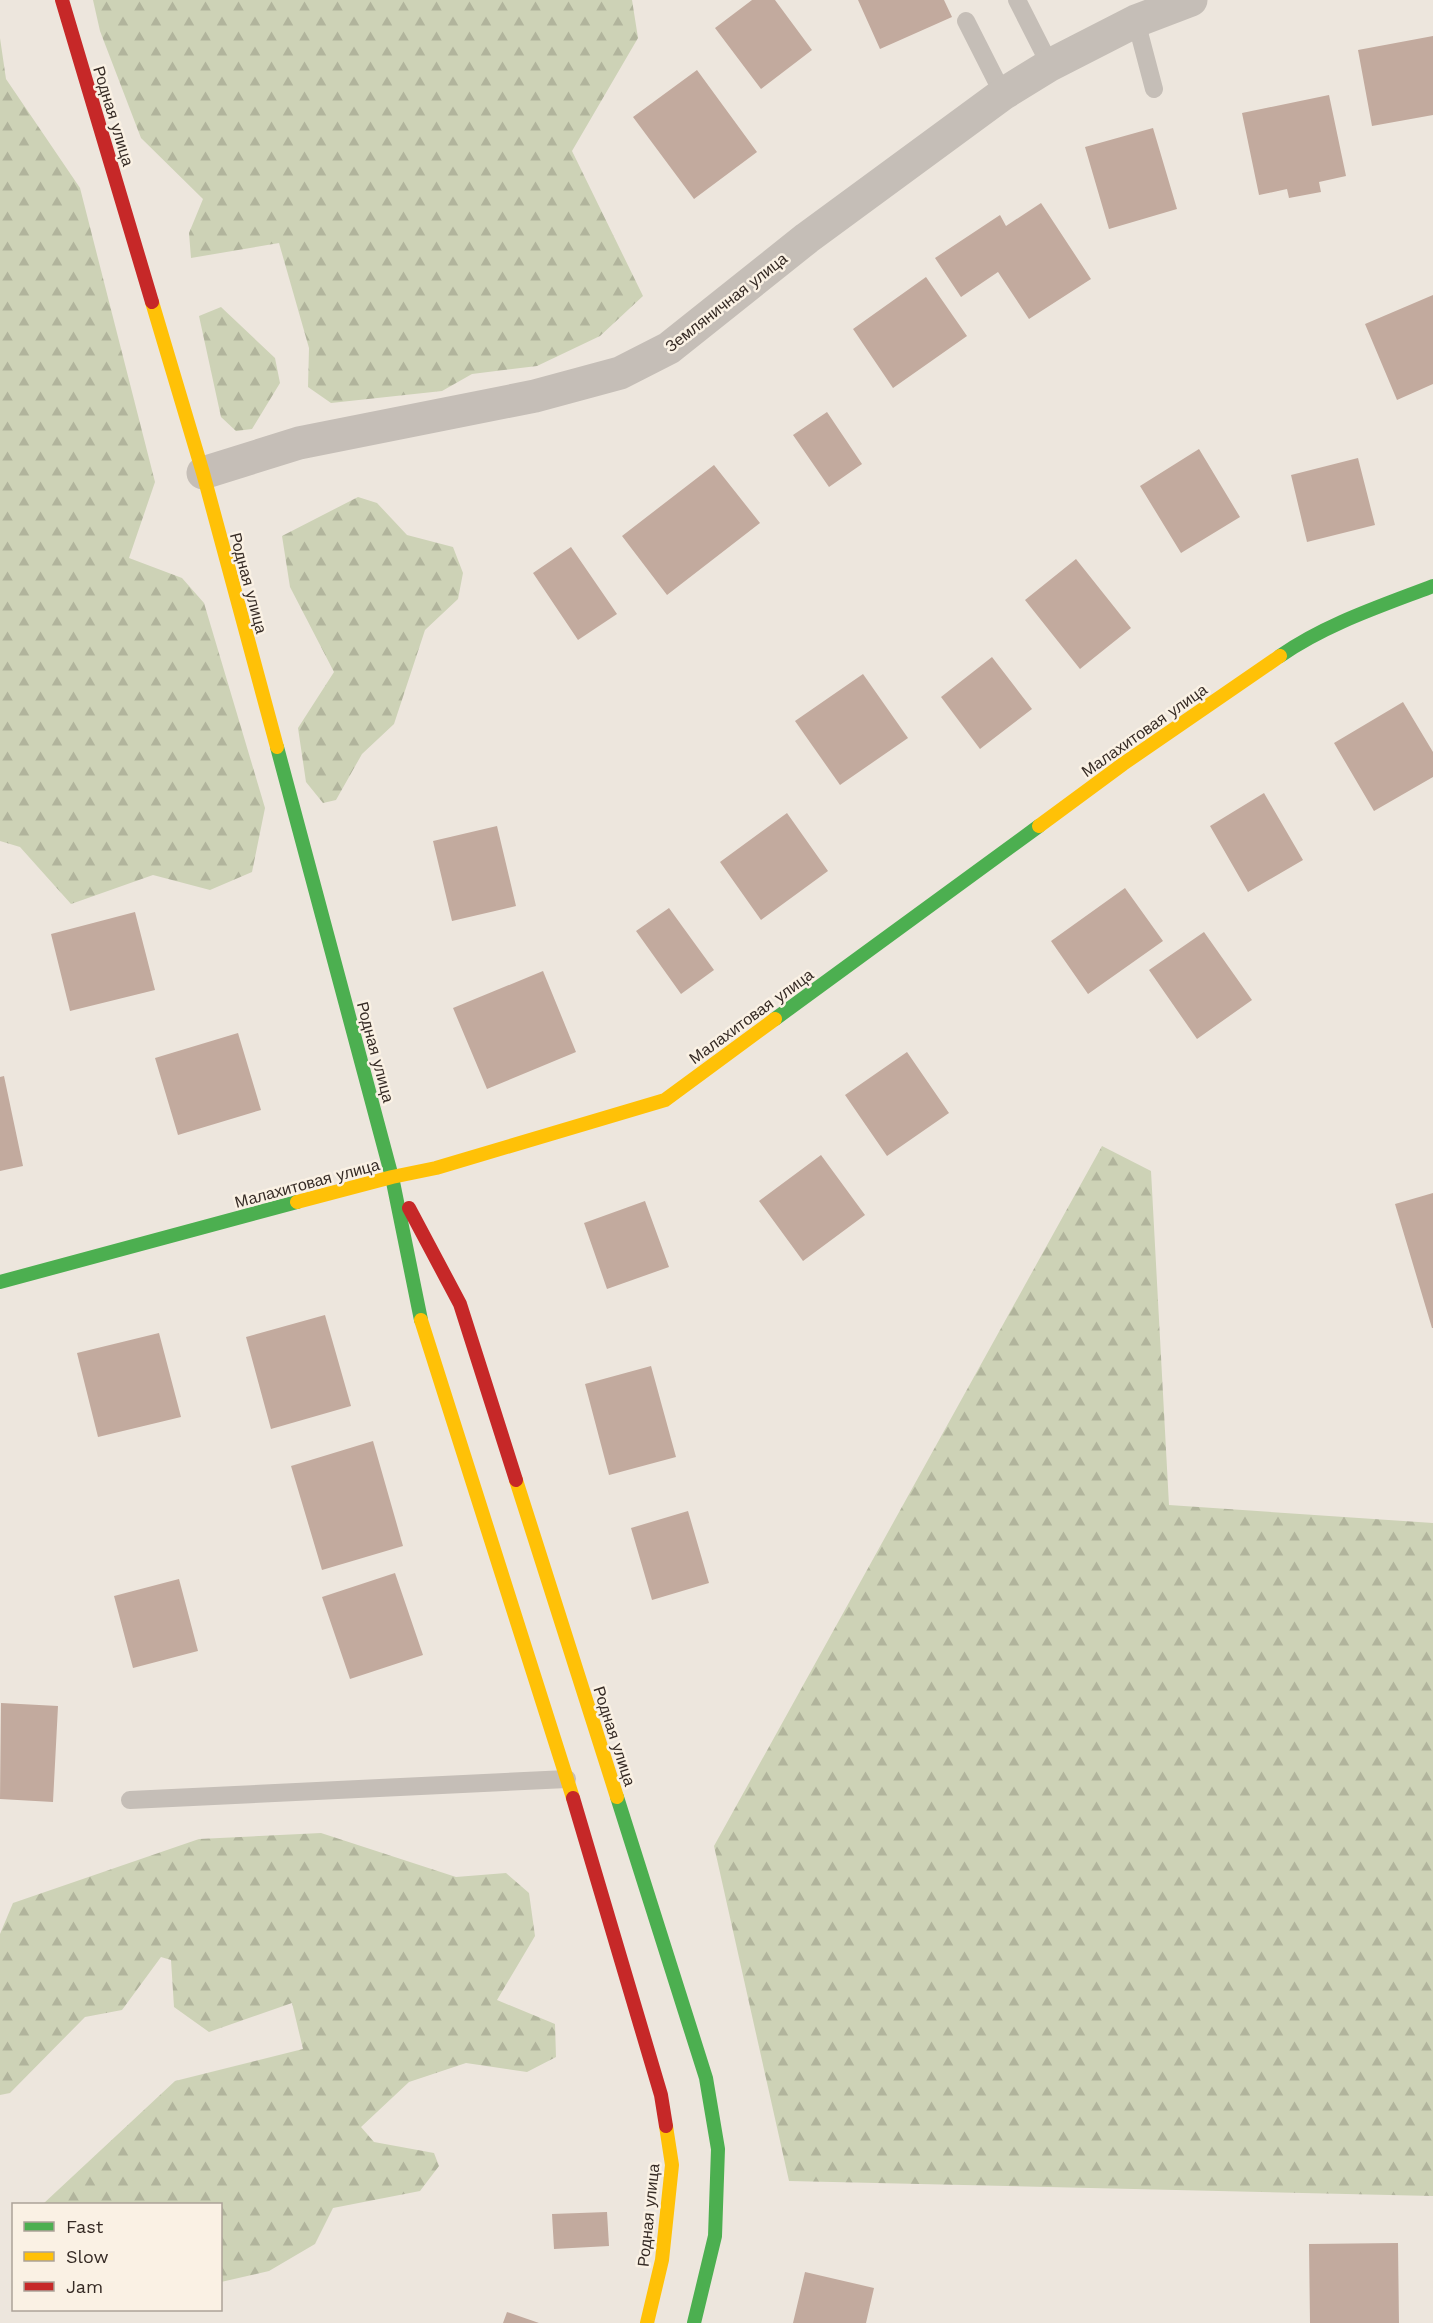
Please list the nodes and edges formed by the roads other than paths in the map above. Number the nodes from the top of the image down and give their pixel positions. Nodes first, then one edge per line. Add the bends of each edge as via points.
1 (62, 0) edge
2 (1017, 0) edge
3 (1191, 0) edge
4 (966, 21) dead end
5 (1136, 21) junction
6 (1050, 65) junction
7 (1154, 89) dead end
8 (1003, 94) junction
9 (203, 473) junction
10 (1433, 586) edge
11 (392, 1177) junction
12 (0, 1282) edge
13 (567, 1779) junction
14 (130, 1800) dead end
15 (647, 2323) edge
16 (694, 2323) edge

1 - 9 street, Родная улица
2 - 6 lane
3 - 5 street, Земляничная улица
4 - 8 lane
5 - 6 street, Земляничная улица
5 - 7 lane
6 - 8 street, Земляничная улица
8 - 9 street, Земляничная улица via 807,238 669,348 620,373 535,396 299,443
9 - 11 street, Родная улица
10 - 11 street, Малахитовая улица via 1299,643 1123,764 665,1100 436,1168
11 - 12 street, Малахитовая улица
11 - 13 street, Родная улица via 419,1315
11 - 16 street, Родная улица via 460,1304 706,2078 718,2149 715,2236
13 - 14 lane
13 - 15 street, Родная улица via 661,2095 672,2164 663,2260

